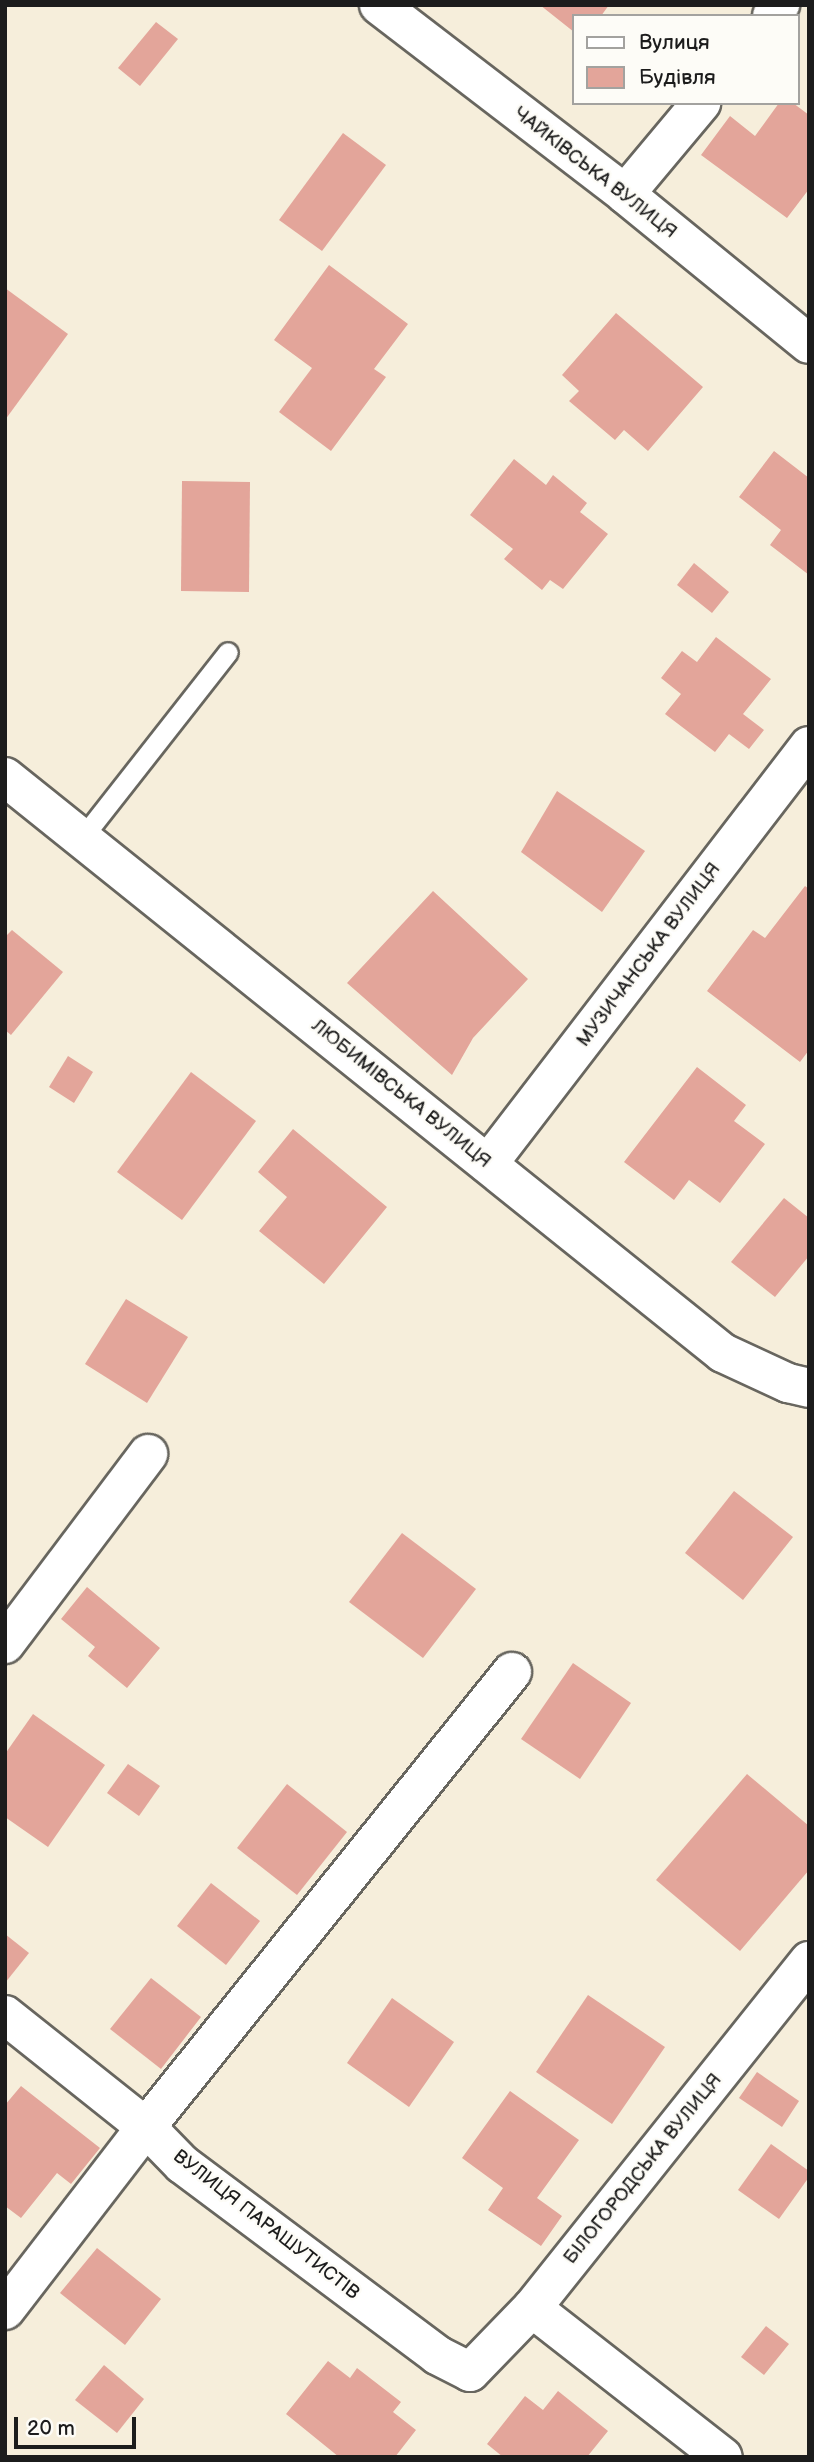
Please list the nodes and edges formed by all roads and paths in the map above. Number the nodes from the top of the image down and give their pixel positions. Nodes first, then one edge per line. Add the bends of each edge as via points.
1 (379, 5) edge
2 (699, 105) edge
3 (625, 194) junction
4 (809, 344) edge
5 (228, 652) dead end
6 (809, 746) edge
7 (5, 777) edge
8 (82, 838) junction
9 (488, 1164) junction
10 (809, 1388) edge
11 (148, 1454) dead end
12 (5, 1644) edge
13 (512, 1672) dead end
14 (809, 1961) edge
15 (5, 2015) edge
16 (146, 2127) junction
17 (532, 2308) junction
18 (5, 2310) edge
19 (470, 2372) joint
20 (723, 2457) edge

1 - 3 street, ЧАЙКІВСЬКА ВУЛИЦЯ
2 - 3 street
3 - 4 street, ЧАЙКІВСЬКА ВУЛИЦЯ
5 - 8 lane
6 - 9 street, МУЗИЧАНСЬКА ВУЛИЦЯ
7 - 8 street, ЛЮБИМІВСЬКА ВУЛИЦЯ
8 - 9 street, ЛЮБИМІВСЬКА ВУЛИЦЯ
9 - 10 street, ЛЮБИМІВСЬКА ВУЛИЦЯ via 723,1353
11 - 12 street
13 - 16 street
14 - 17 street, БІЛОГОРОДСЬКА ВУЛИЦЯ
15 - 16 street, ВУЛИЦЯ ПАРАШУТИСТІВ
16 - 18 street
16 - 19 street, ВУЛИЦЯ ПАРАШУТИСТІВ via 193,2172 437,2355
17 - 19 street, БІЛОГОРОДСЬКА ВУЛИЦЯ
17 - 20 street

